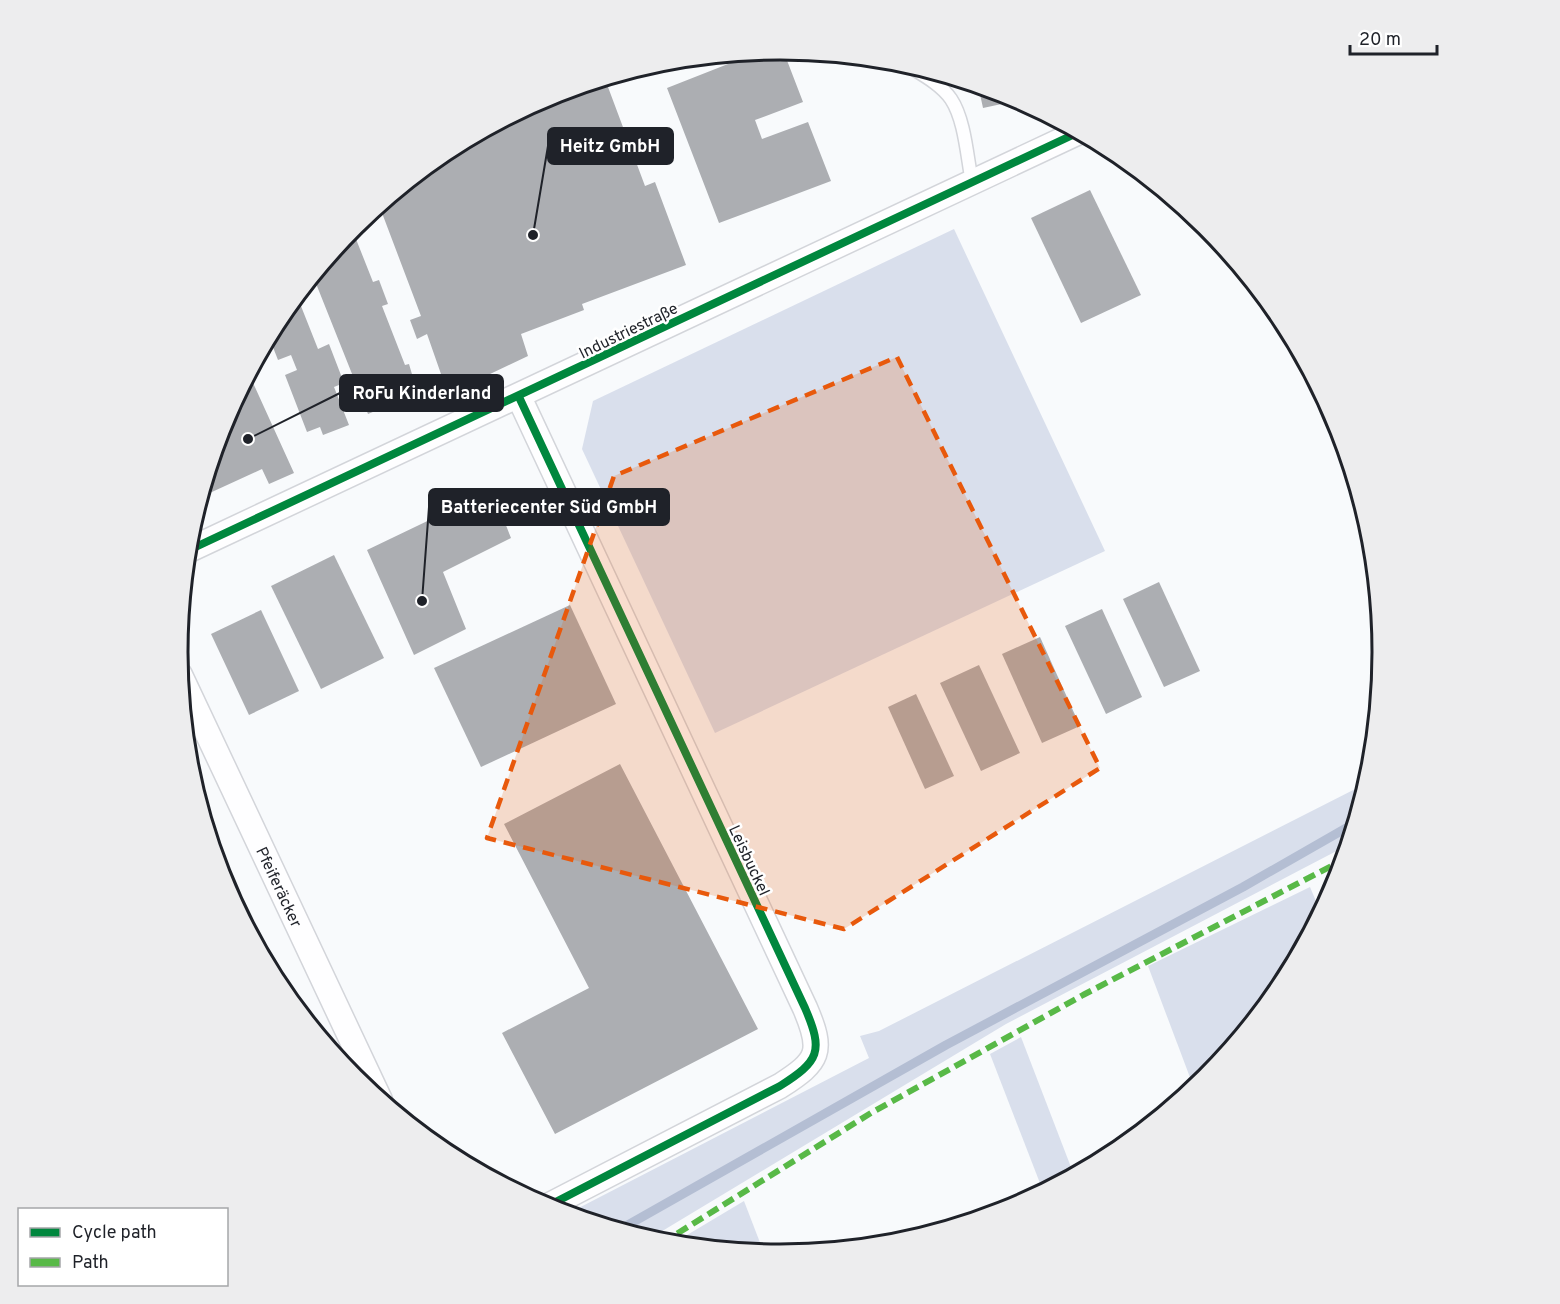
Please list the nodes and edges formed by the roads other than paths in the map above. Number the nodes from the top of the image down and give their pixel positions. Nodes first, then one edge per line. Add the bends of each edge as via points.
1 (929, 79) edge
2 (1070, 136) edge
3 (972, 182) junction
4 (519, 397) junction
5 (198, 546) edge
6 (189, 696) edge
7 (366, 1076) edge
8 (558, 1201) edge

1 - 3 lane via 951,98 959,115
2 - 3 street, Industriestraße
3 - 4 street, Industriestraße
4 - 5 street, Industriestraße
4 - 8 street, Leisbuckel via 795,987 817,1042 809,1064 780,1086
6 - 7 street, Pfeiferäcker

